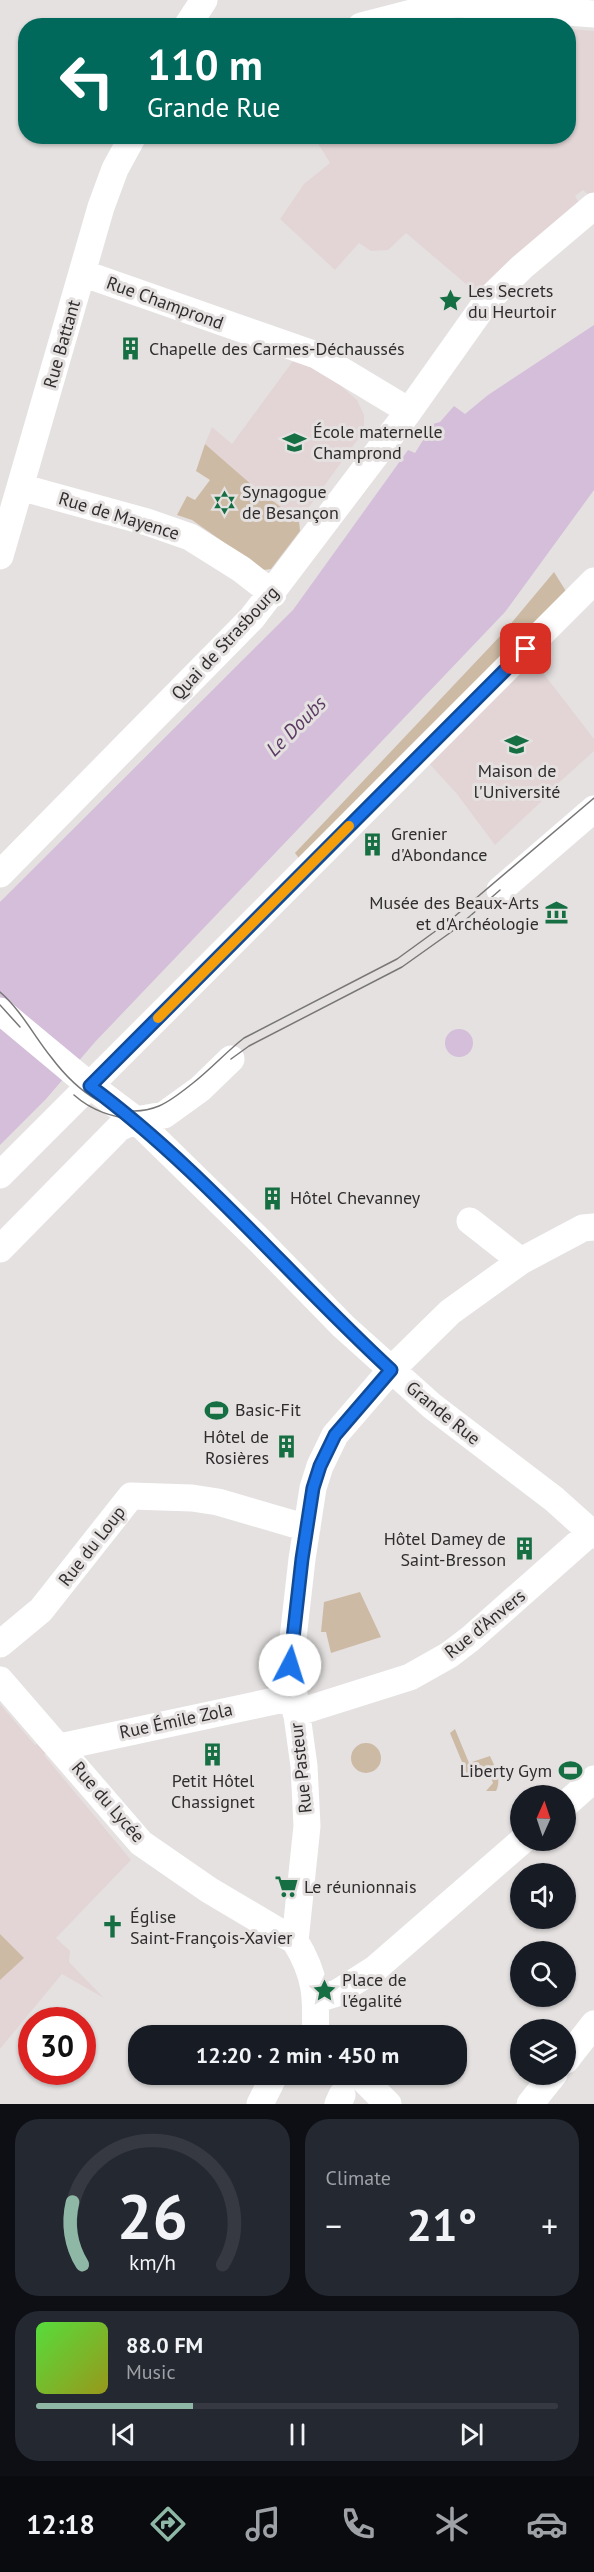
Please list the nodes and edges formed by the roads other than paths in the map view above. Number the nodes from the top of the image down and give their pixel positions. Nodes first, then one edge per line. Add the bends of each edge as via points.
1 (204, 0) edge
2 (594, 14) edge
3 (192, 18) edge
4 (392, 18) edge
5 (129, 144) edge
6 (594, 206) edge
7 (82, 273) junction
8 (409, 411) junction
9 (20, 487) junction
10 (0, 556) edge
11 (592, 582) edge
12 (273, 594) junction
13 (594, 809) edge
14 (0, 873) edge
15 (500, 890) dead end
16 (0, 1011) edge
17 (231, 1059) dead end
18 (87, 1083) junction
19 (136, 1120) junction
20 (0, 1175) edge
21 (470, 1221) dead end
22 (594, 1227) edge
23 (0, 1249) edge
24 (520, 1261) junction
25 (391, 1370) junction
26 (307, 1528) junction
27 (592, 1534) edge
28 (0, 1644) edge
29 (0, 1680) edge
30 (294, 1705) junction
31 (60, 1747) junction
32 (594, 1779) edge
33 (576, 1795) edge
34 (510, 1851) edge
35 (295, 1941) junction
36 (317, 1999) junction
37 (594, 2024) edge
38 (316, 2025) edge
39 (576, 2047) edge
40 (270, 2085) edge
41 (545, 2085) edge
42 (346, 2091) edge
43 (260, 2104) edge
44 (388, 2104) edge
45 (530, 2104) edge

1 - 3 street
2 - 4 street via 459,4
5 - 7 street, Rue Battant via 101,207
6 - 8 street, Quai de Strasbourg via 487,301
7 - 8 street, Rue Champrond via 361,372
7 - 9 street, Rue Battant
8 - 12 street, Quai de Strasbourg
9 - 10 street, Rue Battant
9 - 12 street, Rue de Mayence via 190,537 242,569
11 - 18 street
12 - 14 street, Quai de Strasbourg
13 - 15 street
16 - 18 street, Grande Rue
17 - 19 street via 200,1089 164,1115
18 - 19 street, Grande Rue
18 - 20 street
19 - 23 street via 119,1128
19 - 25 street, Grande Rue
21 - 24 street
22 - 24 street, Rue Pasteur via 583,1228
24 - 25 street, Rue Pasteur via 450,1312
25 - 26 street, Rue Pasteur via 335,1435 320,1466
25 - 27 street, Grande Rue via 432,1407 554,1499
26 - 28 street, Rue du Loup via 218,1502 131,1496 41,1610
26 - 30 street, Rue Pasteur via 290,1665
27 - 30 street, Rue d'Anvers via 470,1640 410,1677
29 - 31 street, Rue du Lycée
30 - 31 street, Rue Émile Zola
30 - 35 street, Rue Pasteur via 308,1826
31 - 35 street, Rue du Lycée via 141,1843 209,1890
32 - 33 street
34 - 36 street via 376,1968 338,1993
35 - 36 street via 312,1975
36 - 38 street
37 - 39 street
40 - 43 street
41 - 45 street
42 - 44 street

